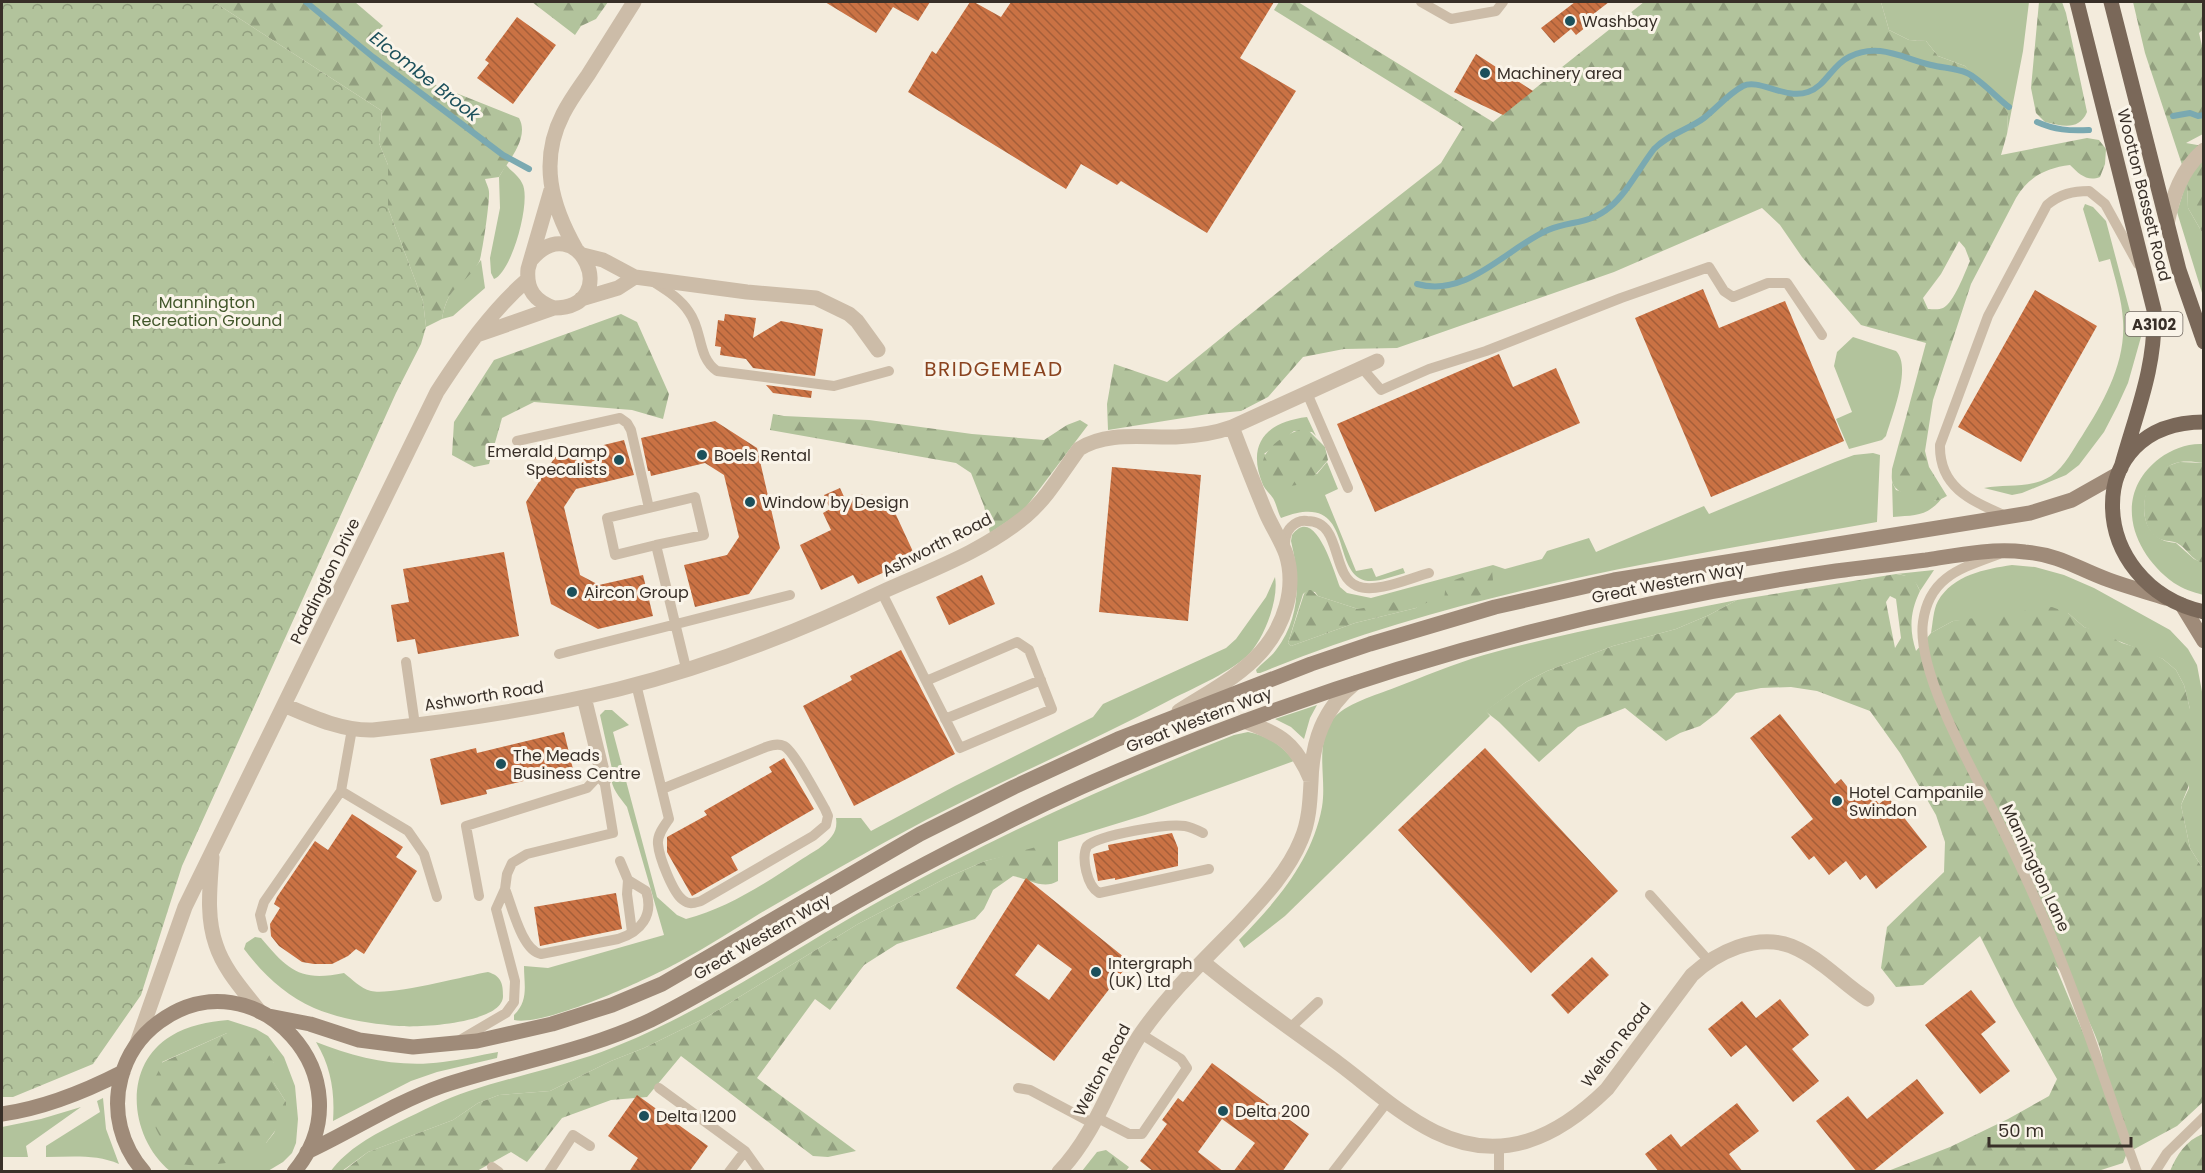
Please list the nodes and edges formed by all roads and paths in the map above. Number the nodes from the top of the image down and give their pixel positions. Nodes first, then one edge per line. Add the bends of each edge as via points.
1 (634, 2) edge
2 (1421, 2) edge
3 (1503, 2) edge
4 (2077, 2) edge
5 (2111, 2) edge
6 (2204, 150) edge
7 (551, 190) junction
8 (2167, 224) junction
9 (579, 252) junction
10 (531, 260) junction
11 (642, 278) junction
12 (527, 280) junction
13 (2147, 280) junction
14 (581, 299) junction
15 (554, 308) junction
16 (477, 335) junction
17 (1822, 335) dead end
18 (2204, 342) edge
19 (878, 350) dead end
20 (1377, 361) dead end
21 (1362, 368) junction
22 (889, 371) dead end
23 (1307, 393) junction
24 (2204, 422) edge
25 (1232, 427) junction
26 (518, 441) dead end
27 (2119, 471) junction
28 (1348, 488) dead end
29 (649, 508) junction
30 (2008, 516) junction
31 (656, 545) junction
32 (2007, 551) junction
33 (1285, 552) junction
34 (1429, 573) dead end
35 (882, 593) junction
36 (790, 595) dead end
37 (2166, 598) junction
38 (2182, 605) junction
39 (2204, 612) edge
40 (674, 624) junction
41 (2204, 641) edge
42 (559, 654) dead end
43 (406, 662) dead end
44 (686, 668) junction
45 (1041, 680) junction
46 (1360, 680) junction
47 (926, 681) junction
48 (636, 684) junction
49 (584, 697) junction
50 (284, 705) junction
51 (945, 719) junction
52 (1167, 719) junction
53 (1244, 721) junction
54 (415, 725) junction
55 (352, 729) junction
56 (603, 776) junction
57 (1311, 780) junction
58 (662, 789) junction
59 (341, 791) junction
60 (1203, 833) dead end
61 (213, 848) junction
62 (620, 861) dead end
63 (1209, 869) dead end
64 (628, 880) junction
65 (505, 889) junction
66 (1650, 895) dead end
67 (480, 896) dead end
68 (437, 897) dead end
69 (263, 928) dead end
70 (632, 932) junction
71 (1708, 960) junction
72 (1203, 962) junction
73 (1867, 999) dead end
74 (1318, 1002) dead end
75 (264, 1014) junction
76 (1290, 1028) junction
77 (1141, 1034) junction
78 (452, 1045) junction
79 (136, 1046) junction
80 (123, 1072) junction
81 (659, 1088) dead end
82 (1018, 1088) dead end
83 (1388, 1101) junction
84 (2, 1114) edge
85 (2204, 1117) edge
86 (1096, 1121) junction
87 (590, 1146) dead end
88 (1500, 1147) junction
89 (745, 1151) junction
90 (304, 1161) edge
91 (144, 1172) edge
92 (294, 1172) edge
93 (549, 1172) edge
94 (729, 1172) edge
95 (760, 1172) edge
96 (1059, 1172) edge
97 (1332, 1172) edge
98 (1499, 1172) edge
99 (2137, 1172) edge
100 (2155, 1172) edge

1 - 7 street via 563,114 550,160
2 - 3 lane via 1451,19 1496,11
4 - 13 main road, Wootton Bassett Road / A3102
5 - 8 main road, Wootton Bassett Road / A3102
6 - 8 street via 2178,185
7 - 9 street via 563,224
7 - 10 street
8 - 18 main road, Wootton Bassett Road / A3102
9 - 10 street via 557,244 547,246
9 - 11 street
9 - 14 street via 588,263 591,282
10 - 12 street
11 - 14 street
11 - 19 street via 816,298 849,314
11 - 22 lane via 680,301 691,313 707,364 717,371 834,386
12 - 15 street via 536,298
12 - 16 street, Paddington Drive via 498,307
13 - 27 main road, Wootton Bassett Road / A3102 via 2154,310 2153,355
13 - 30 lane via 2097,196 2089,191 2075,191 2047,205 1988,316 1940,445 1942,465 1953,485 1973,501
14 - 15 street via 564,308
15 - 16 street
16 - 50 street, Paddington Drive via 437,392
17 - 21 lane via 1787,283 1768,283 1733,297 1724,291 1709,267 1380,390
20 - 21 street, Ashworth Road
21 - 23 street, Ashworth Road
23 - 25 street, Ashworth Road
23 - 28 lane
24 - 27 main road via 2179,424 2151,436 2133,451
25 - 33 street
25 - 35 street, Ashworth Road via 1204,435 1118,437 1087,444 1079,449 1045,498 1002,534
26 - 29 lane via 620,418 631,430
27 - 30 main road, Great Western Way via 2059,506
27 - 37 main road, Wootton Bassett Road via 2112,520 2119,541 2140,578
29 - 31 lane via 607,518 615,555
29 - 31 lane via 695,497 704,534
30 - 52 main road, Great Western Way via 1661,571 1532,598 1370,644
31 - 40 lane
32 - 37 main road, Great Western Way via 2064,560 2104,579
32 - 46 main road, Great Western Way via 1857,568 1683,597 1486,642
32 - 99 lane, Mannington Lane via 1961,568 1933,593 1924,615 1927,658 1958,740 2045,920
33 - 34 lane via 1286,536 1292,526 1304,520 1315,521 1330,535 1345,577 1353,585 1376,588
33 - 52 street via 1290,590 1272,637 1238,672
35 - 44 street, Ashworth Road via 816,622
35 - 47 lane
36 - 40 lane
37 - 38 main road, Wootton Bassett Road
38 - 39 main road, Wootton Bassett Road
38 - 41 main road
40 - 42 lane
40 - 44 lane
43 - 54 lane
44 - 48 street, Ashworth Road
45 - 47 lane via 1029,650 1017,642
45 - 51 lane
45 - 51 lane via 1052,708 960,748
46 - 53 main road, Great Western Way
46 - 57 street, Welton Road via 1334,703 1320,726
47 - 51 lane
48 - 49 street, Ashworth Road
48 - 58 lane
49 - 54 street, Ashworth Road
49 - 56 street
50 - 55 street, Ashworth Road
50 - 61 street, Paddington Drive
52 - 78 main road, Great Western Way via 920,834 662,984 552,1024
53 - 57 street via 1277,734 1290,745
53 - 90 main road, Great Western Way via 1002,824 645,1022 590,1045 419,1095
54 - 55 street, Ashworth Road
55 - 59 lane
56 - 65 lane via 613,833 521,856 509,869
56 - 67 lane via 587,788 466,826
57 - 72 street, Welton Road via 1308,817 1293,855 1268,892
58 - 58 lane via 778,744 786,747 828,816 826,825 813,836 690,904 682,900 673,886 657,843 669,819
59 - 68 lane via 408,831 424,854
59 - 69 lane via 264,902 260,915
60 - 63 lane via 1185,826 1158,827 1099,839 1087,846 1084,855 1090,882 1099,893
61 - 75 street, Paddington Drive via 210,901 216,945 229,971
61 - 79 street, Paddington Drive via 181,915
62 - 64 lane
64 - 70 lane
64 - 70 lane via 646,891 649,906 645,923
65 - 70 lane via 527,945 537,953 618,939
65 - 78 lane via 496,909 515,981 514,1002 506,1013
66 - 71 lane
71 - 73 street, Welton Road via 1751,944 1777,942 1822,964
71 - 88 street, Welton Road via 1692,975 1593,1103 1549,1133
72 - 76 street, Welton Road
72 - 77 street, Welton Road
74 - 76 lane
75 - 78 main road, Great Western Way via 377,1043 413,1047
75 - 79 main road, Great Western Way via 231,1004 192,1006 164,1018
75 - 90 main road via 298,1042 316,1077 319,1115
76 - 83 street, Welton Road
77 - 86 street, Welton Road
77 - 86 lane via 1181,1059 1187,1068 1142,1134 1129,1134
79 - 80 main road, Great Western Way
80 - 84 main road via 68,1098
80 - 91 main road, Great Western Way via 118,1094 120,1127
81 - 89 lane
82 - 86 lane
83 - 88 street, Welton Road via 1433,1132 1452,1140
83 - 97 lane
85 - 100 lane via 2166,1153
86 - 96 street, Welton Road
87 - 93 lane via 573,1135
88 - 98 lane
89 - 94 lane
89 - 95 lane
90 - 92 main road

